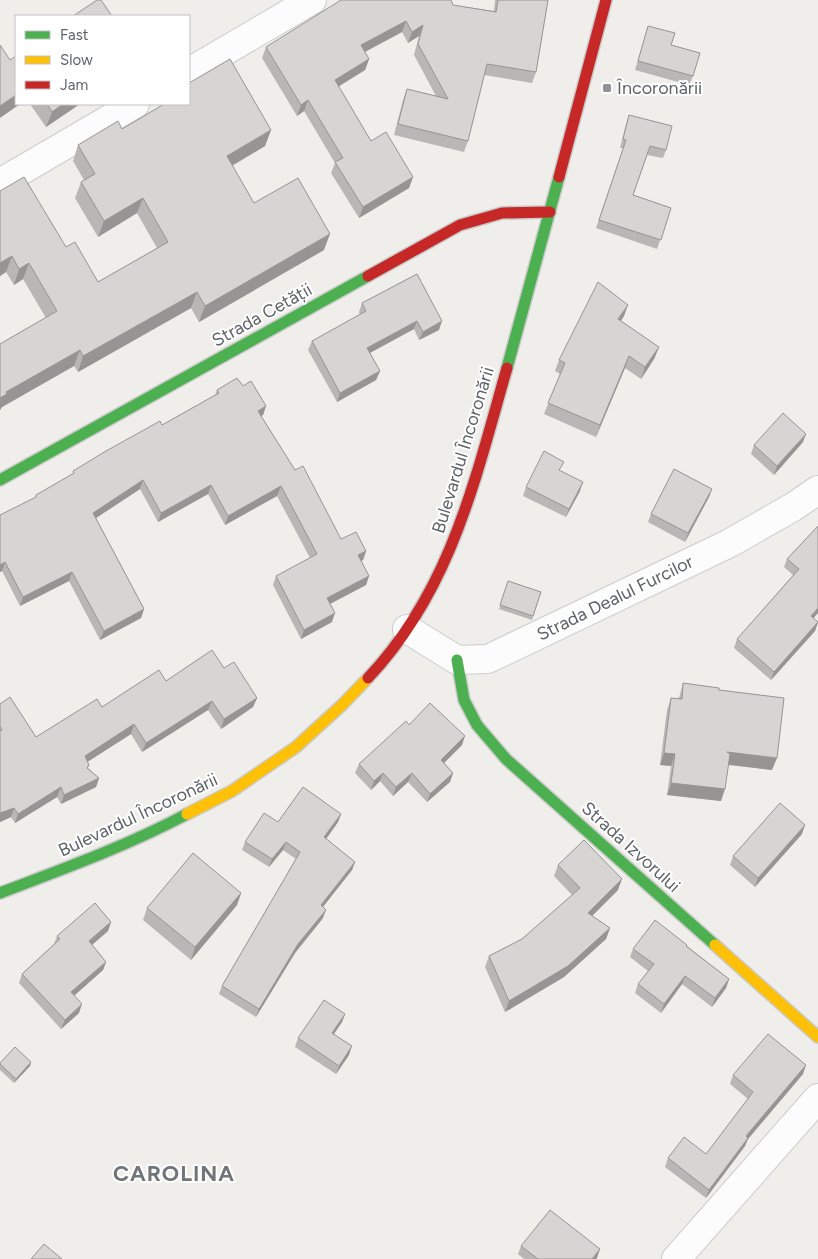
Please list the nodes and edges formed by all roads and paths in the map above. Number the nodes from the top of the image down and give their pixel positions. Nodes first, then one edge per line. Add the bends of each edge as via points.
1 (312, 0) edge
2 (606, 0) edge
3 (190, 71) edge
4 (133, 105) edge
5 (0, 183) edge
6 (550, 212) junction
7 (0, 480) edge
8 (818, 490) edge
9 (407, 629) junction
10 (457, 660) junction
11 (0, 893) edge
12 (818, 1037) edge
13 (818, 1098) edge
14 (676, 1259) edge

1 - 3 street
2 - 6 main road, Bulevardul Încoronării
4 - 5 street
6 - 7 main road, Strada Cetății via 502,213 460,225
6 - 9 main road, Bulevardul Încoronării via 464,514 447,557
8 - 10 street, Strada Dealul Furcilor via 730,543 488,659
9 - 10 street
9 - 11 main road, Bulevardul Încoronării via 378,667 342,705 296,747 232,790 167,825 98,856
10 - 12 main road, Strada Izvorului via 464,700 477,725 506,758
13 - 14 street

